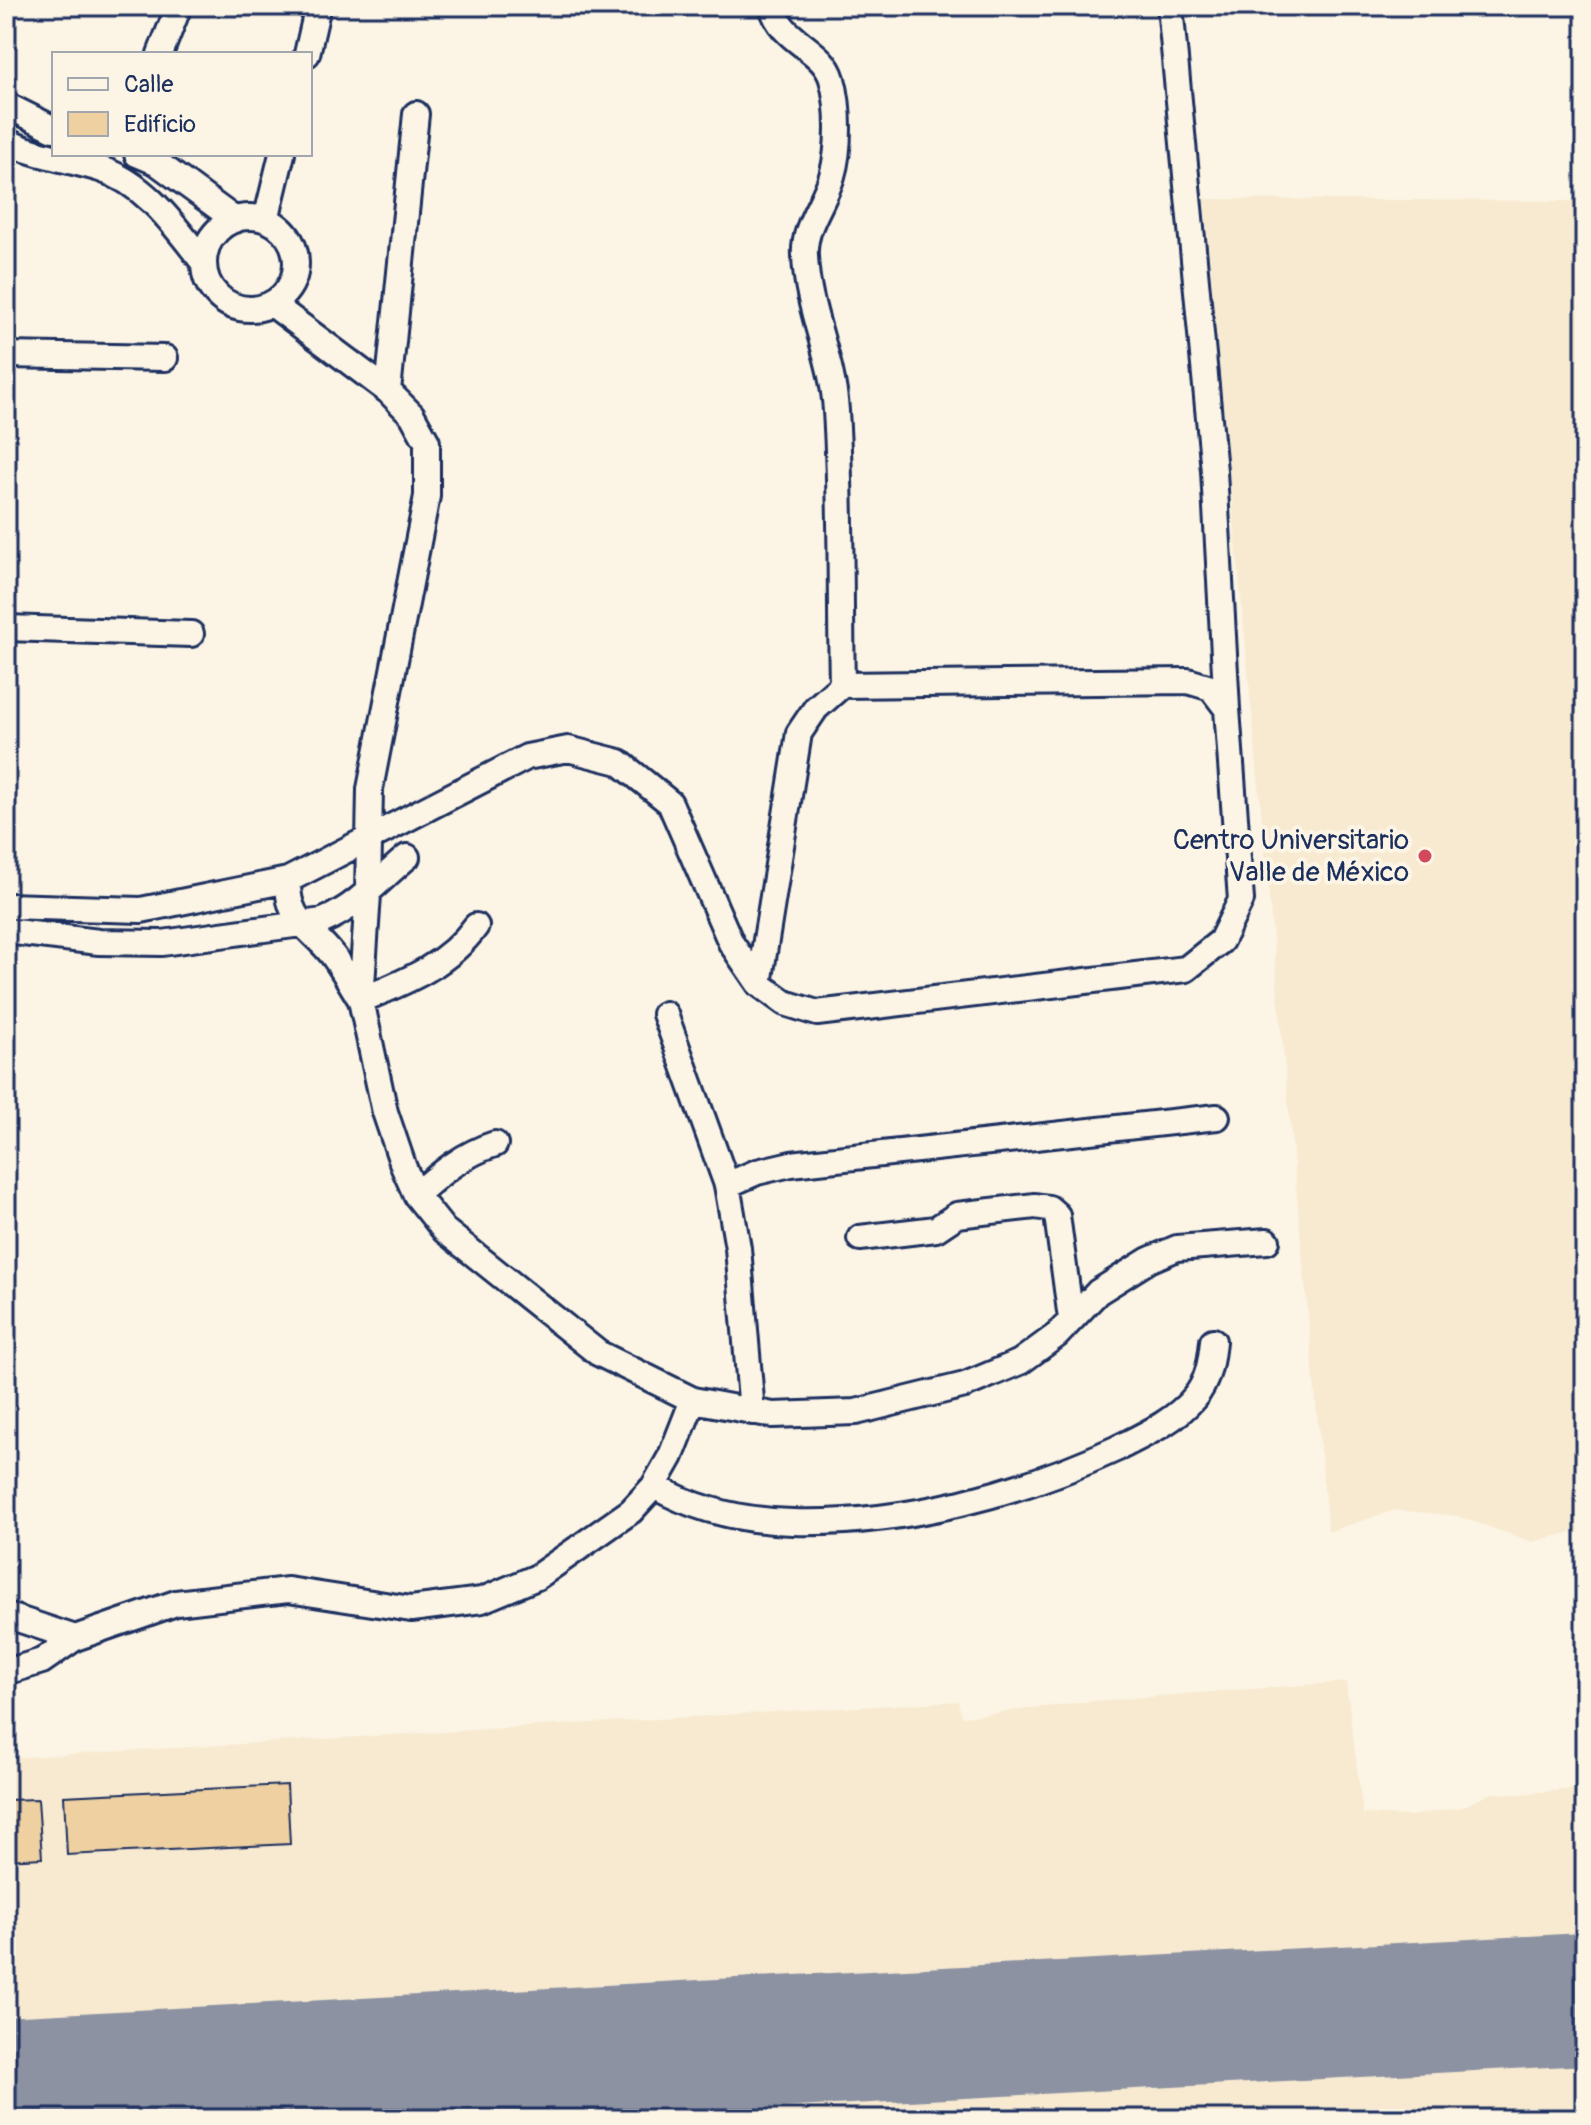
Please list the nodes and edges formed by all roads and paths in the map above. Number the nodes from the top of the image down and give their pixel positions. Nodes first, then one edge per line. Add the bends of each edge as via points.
1 (179, 6) edge
2 (318, 6) edge
3 (772, 6) edge
4 (1170, 6) edge
5 (161, 52) edge
6 (307, 52) edge
7 (6, 105) edge
8 (416, 114) dead end
9 (52, 128) edge
10 (6, 141) edge
11 (142, 156) edge
12 (282, 156) edge
13 (235, 220) junction
14 (266, 220) junction
15 (204, 263) junction
16 (272, 304) junction
17 (9, 352) edge
18 (165, 358) dead end
19 (388, 391) junction
20 (6, 628) edge
21 (191, 634) dead end
22 (842, 685) junction
23 (1227, 709) junction
24 (368, 837) junction
25 (407, 857) dead end
26 (288, 880) junction
27 (368, 894) junction
28 (6, 906) edge
29 (299, 923) junction
30 (476, 926) dead end
31 (6, 931) edge
32 (759, 984) junction
33 (361, 1000) junction
34 (665, 1014) dead end
35 (1217, 1117) dead end
36 (495, 1144) dead end
37 (727, 1185) junction
38 (416, 1195) junction
39 (860, 1238) dead end
40 (1267, 1241) dead end
41 (1071, 1319) junction
42 (1213, 1341) dead end
43 (693, 1400) junction
44 (752, 1412) junction
45 (654, 1486) junction
46 (6, 1615) edge
47 (75, 1638) junction
48 (6, 1672) edge

1 - 5 street
2 - 6 street
3 - 22 street via 782,30 831,77 836,110 832,176 811,218 804,253 836,409
4 - 23 street via 1214,471
7 - 9 street
8 - 19 street
10 - 15 street via 28,152 104,170 142,192
11 - 13 street
12 - 14 street
13 - 14 street
13 - 15 street via 212,236
14 - 16 street via 289,239 296,268 284,295
15 - 16 street via 207,278 226,303 241,308
16 - 19 street
17 - 18 street
19 - 24 street via 412,415 427,442 427,496 370,789
20 - 21 street
22 - 23 street via 1188,681 1211,688
22 - 32 street via 816,708 799,733
23 - 32 street via 1241,900 1221,941 1186,969 817,1013 785,1003
24 - 26 street
24 - 27 street
24 - 32 street via 527,757 568,749 619,762 670,803 731,943
25 - 27 street
26 - 28 street via 141,910
26 - 29 street via 287,901
27 - 29 street via 323,921
27 - 33 street
29 - 31 street via 162,943
29 - 33 street via 335,958
30 - 33 street via 447,957 411,980
33 - 38 street via 385,1112
34 - 37 street
35 - 37 street via 791,1164
36 - 38 street via 473,1151
37 - 44 street via 742,1280
38 - 43 street via 444,1230 555,1322 598,1353
39 - 41 street via 936,1229 957,1215 1049,1208 1057,1215
40 - 41 street via 1177,1248 1126,1272
41 - 44 street via 1020,1362 965,1385 856,1412
42 - 45 street via 1206,1380 1178,1413 1083,1464 1013,1489 863,1520 794,1522 735,1517 687,1505
43 - 44 street
43 - 45 street via 684,1430
45 - 47 street via 631,1511 537,1577 482,1600 411,1609 288,1590 176,1603
46 - 47 street
47 - 48 street via 42,1661

